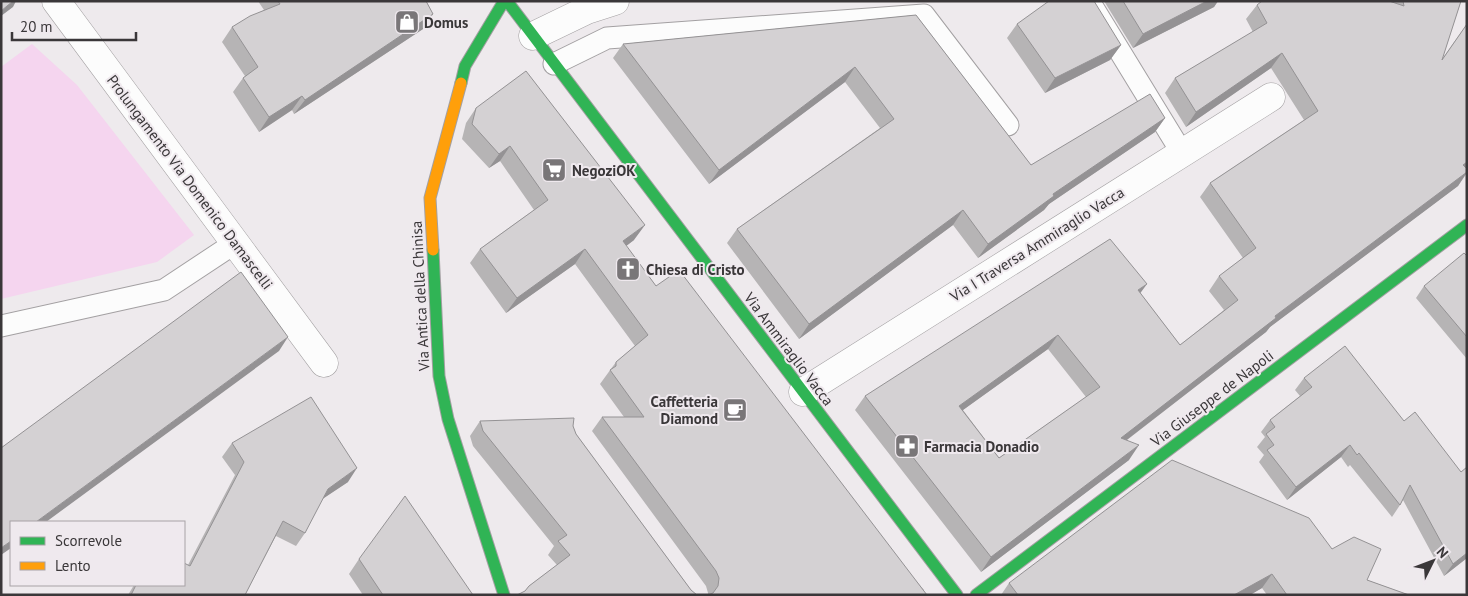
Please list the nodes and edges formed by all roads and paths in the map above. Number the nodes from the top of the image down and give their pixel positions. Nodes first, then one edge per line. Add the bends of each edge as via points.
1 (56, 1) edge
2 (506, 1) edge
3 (615, 1) edge
4 (1089, 1) edge
5 (533, 36) junction
6 (554, 64) junction
7 (1271, 97) dead end
8 (1008, 125) dead end
9 (1182, 153) junction
10 (1467, 225) edge
11 (235, 243) junction
12 (1, 326) edge
13 (324, 363) dead end
14 (803, 392) junction
15 (504, 595) edge
16 (958, 595) edge
17 (976, 595) edge

1 - 11 street, Prolungamento Via Domenico Damascelli
2 - 5 street, Via Ammiraglio Vacca
2 - 15 street, Via Antica della Chinisa via 465,66 430,198 439,376 448,419
3 - 5 street via 587,10
4 - 9 lane
5 - 6 street, Via Ammiraglio Vacca
6 - 8 lane via 607,38 924,15
6 - 14 street, Via Ammiraglio Vacca
7 - 9 street, Via I Traversa Ammiraglio Vacca
9 - 14 street, Via I Traversa Ammiraglio Vacca
10 - 17 street, Via Giuseppe de Napoli
11 - 12 lane via 164,290
11 - 13 street, Prolungamento Via Domenico Damascelli
14 - 16 street, Via Ammiraglio Vacca

